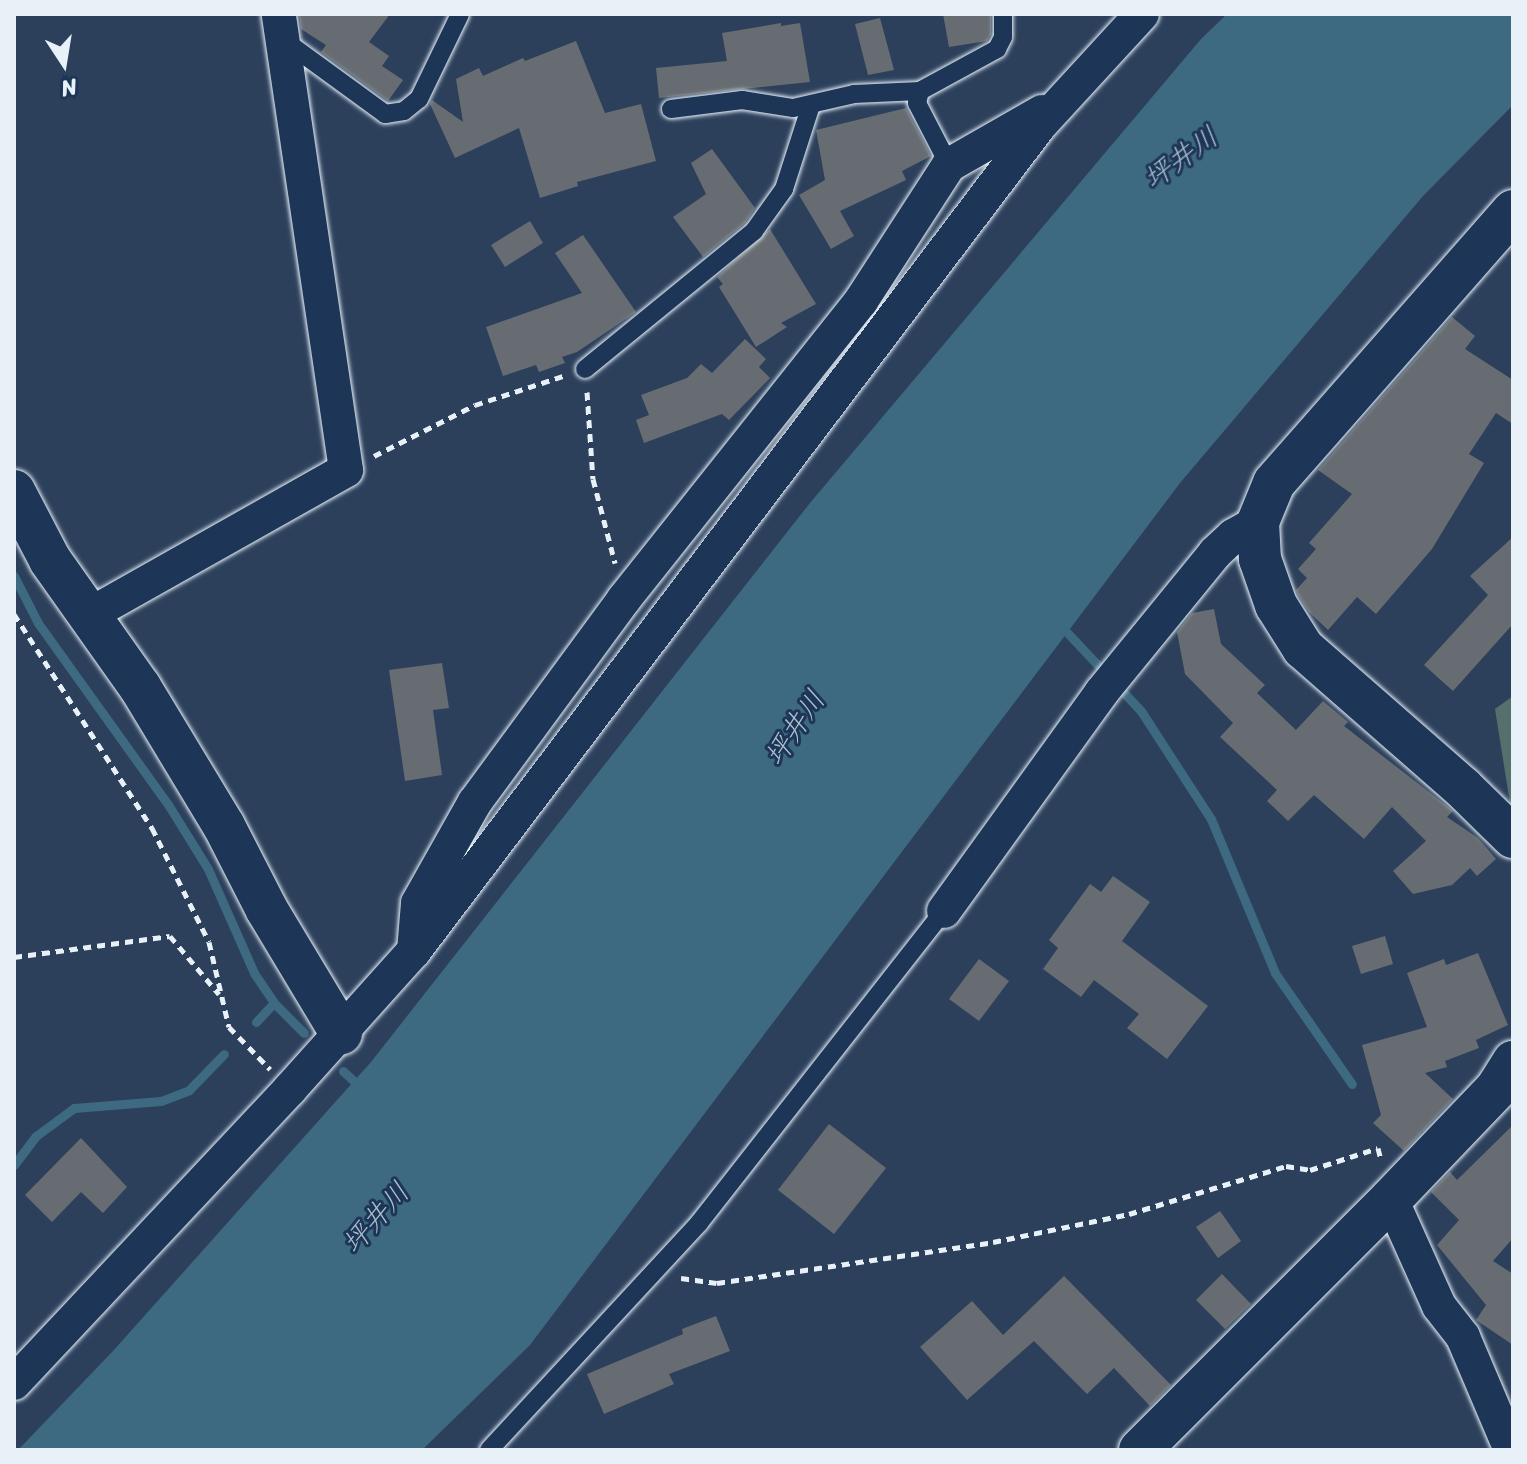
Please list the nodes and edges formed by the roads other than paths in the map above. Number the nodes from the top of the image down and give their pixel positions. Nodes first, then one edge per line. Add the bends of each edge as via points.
1 (460, 14) edge
2 (1003, 14) edge
3 (1142, 14) edge
4 (281, 27) edge
5 (920, 91) junction
6 (1063, 100) junction
7 (811, 105) junction
8 (671, 109) dead end
9 (949, 165) junction
10 (1513, 211) edge
11 (585, 369) road end
12 (14, 491) edge
13 (1258, 522) junction
14 (89, 615) junction
15 (1513, 837) edge
16 (944, 911) joint
17 (414, 951) junction
18 (341, 1033) junction
19 (1513, 1062) edge
20 (1391, 1199) junction
21 (14, 1383) edge
22 (489, 1450) edge
23 (1140, 1450) edge
24 (1511, 1450) edge

1 - 4 lane via 419,99 404,111 385,114
2 - 5 lane via 997,49
3 - 6 street
4 - 14 street via 346,470
5 - 7 lane via 854,94
5 - 9 lane via 917,103
6 - 9 street
6 - 17 street
7 - 8 lane via 793,108 742,100
7 - 11 lane via 784,189 754,231
9 - 17 street via 861,301 624,599 475,802 418,903
10 - 13 street via 1274,483
12 - 14 street via 50,560
13 - 15 street via 1260,559 1276,605 1303,648
13 - 16 street via 1215,553 1101,693
14 - 18 street via 217,813 267,910
16 - 22 lane via 699,1223
17 - 18 street
18 - 21 street
19 - 20 street via 1497,1088
20 - 23 street
20 - 24 street via 1439,1306 1463,1337

